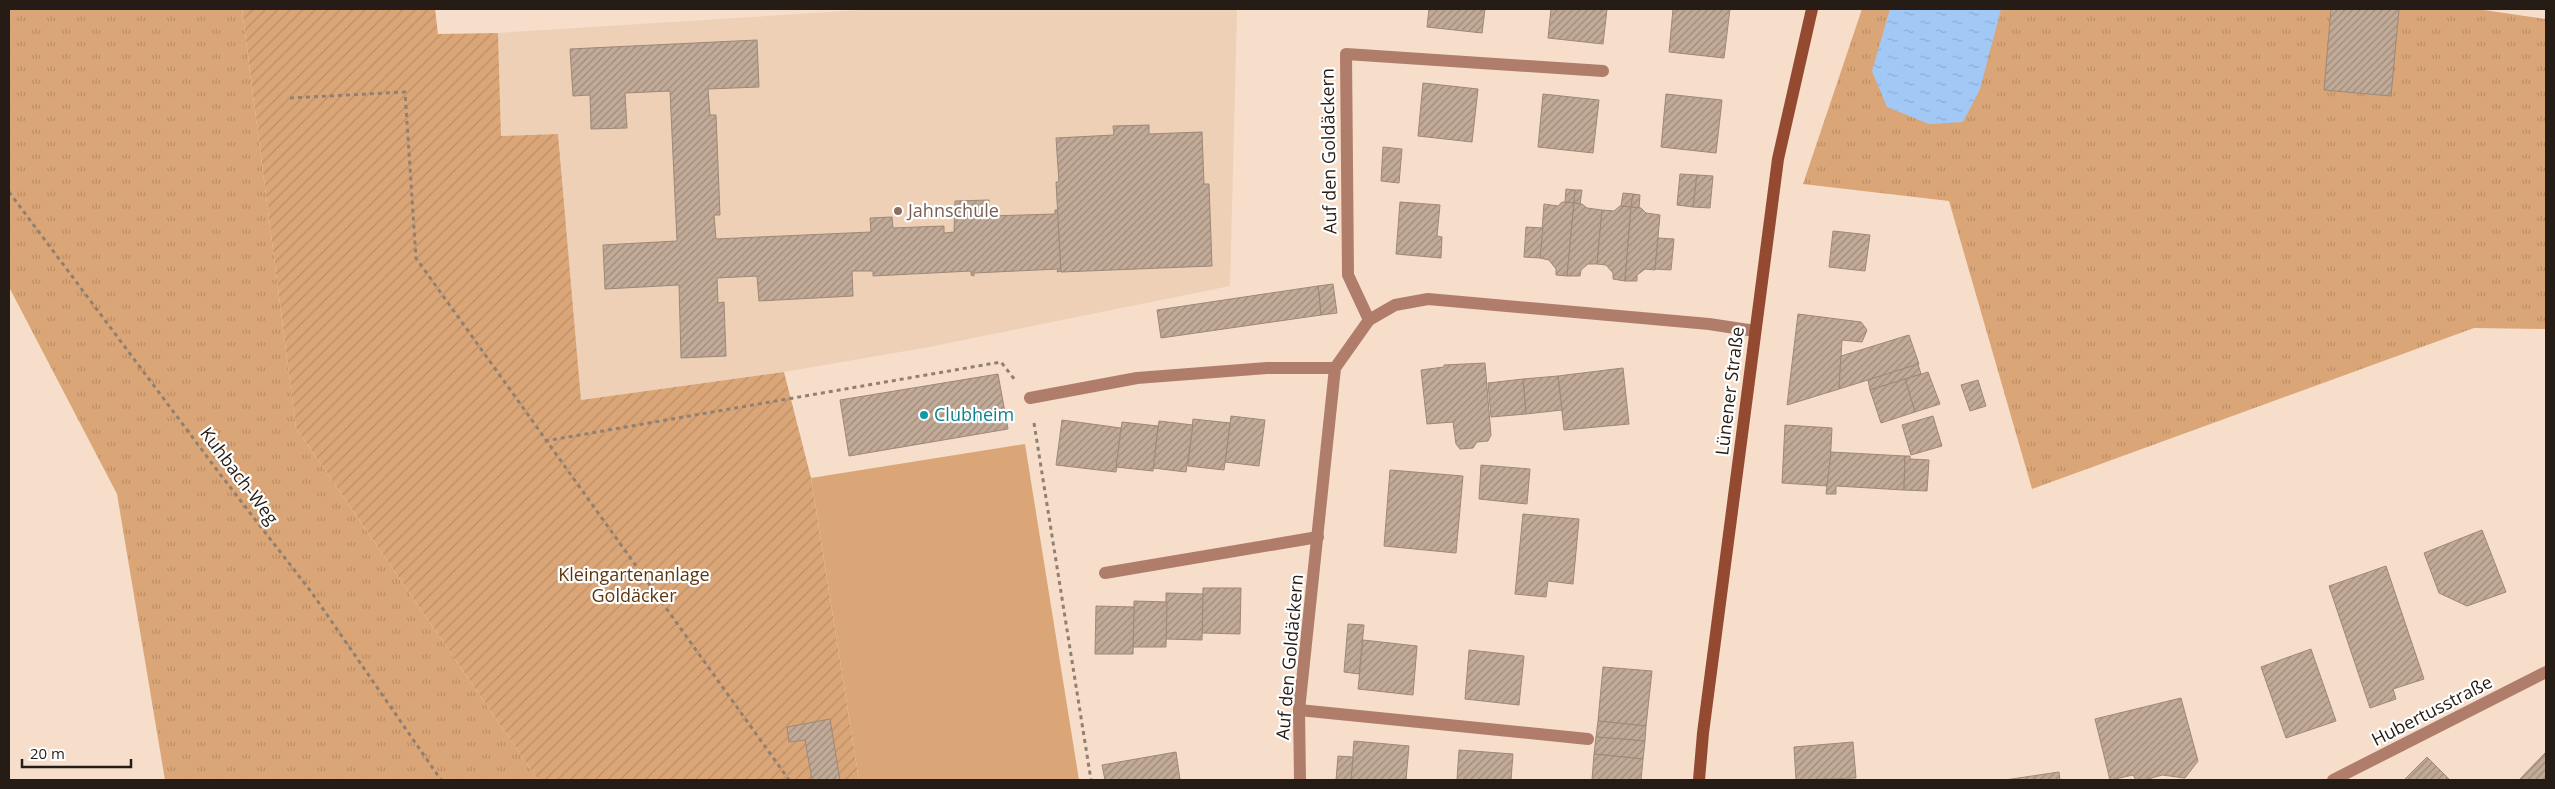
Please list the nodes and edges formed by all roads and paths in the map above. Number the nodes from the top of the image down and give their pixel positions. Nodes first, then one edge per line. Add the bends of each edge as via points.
1 (1812, 9) edge
2 (1603, 71) dead end
3 (290, 98) dead end
4 (9, 192) edge
5 (1369, 320) junction
6 (1755, 331) junction
7 (1335, 368) junction
8 (1030, 398) junction
9 (545, 441) junction
10 (1318, 537) junction
11 (1105, 573) dead end
12 (2546, 672) edge
13 (1299, 710) junction
14 (1588, 739) dead end
15 (441, 780) edge
16 (789, 780) edge
17 (1091, 780) edge
18 (1300, 780) edge
19 (1699, 780) edge
20 (2333, 780) edge

1 - 6 main road, Lünener Straße via 1778,159
2 - 5 street, Auf den Goldäckern via 1346,54 1348,275
3 - 9 path via 405,92 416,258
4 - 15 path, Kuhbach-Weg via 312,593
5 - 6 street, Auf den Goldäckern via 1395,305 1428,298 1662,319
5 - 7 street, Auf den Goldäckern
6 - 19 main road, Lünener Straße
7 - 8 street via 1267,368 1137,378
7 - 10 street, Auf den Goldäckern
8 - 9 path via 1001,362
8 - 17 path
9 - 16 path
10 - 11 street
10 - 13 street, Auf den Goldäckern
12 - 20 street, Hubertusstraße
13 - 14 street
13 - 18 street, Auf den Goldäckern

